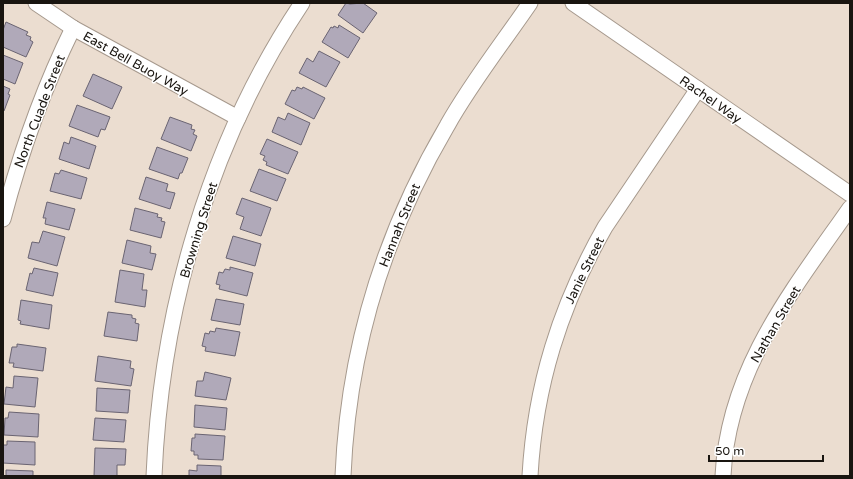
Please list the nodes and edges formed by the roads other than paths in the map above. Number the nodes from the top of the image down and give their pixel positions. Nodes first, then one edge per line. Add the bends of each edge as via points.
1 (36, 3) edge
2 (302, 3) edge
3 (530, 3) edge
4 (573, 3) edge
5 (73, 28) junction
6 (698, 89) junction
7 (238, 118) junction
8 (850, 194) edge
9 (850, 208) edge
10 (3, 218) edge
11 (154, 476) edge
12 (343, 476) edge
13 (530, 476) edge
14 (723, 476) edge

1 - 5 street, East Bell Buoy Way
2 - 7 street, Browning Street via 262,67
3 - 12 street, Hannah Street via 447,125 400,219 372,295 360,344 349,402
4 - 6 street, Rachel Way
5 - 7 street, East Bell Buoy Way
5 - 10 street, North Cuade Street via 31,124
6 - 8 street, Rachel Way
6 - 13 street, Janie Street via 605,227 570,296 553,342 542,387
7 - 11 street, Browning Street via 198,222 176,307 157,419
9 - 14 street, Nathan Street via 778,313 754,356 733,414

